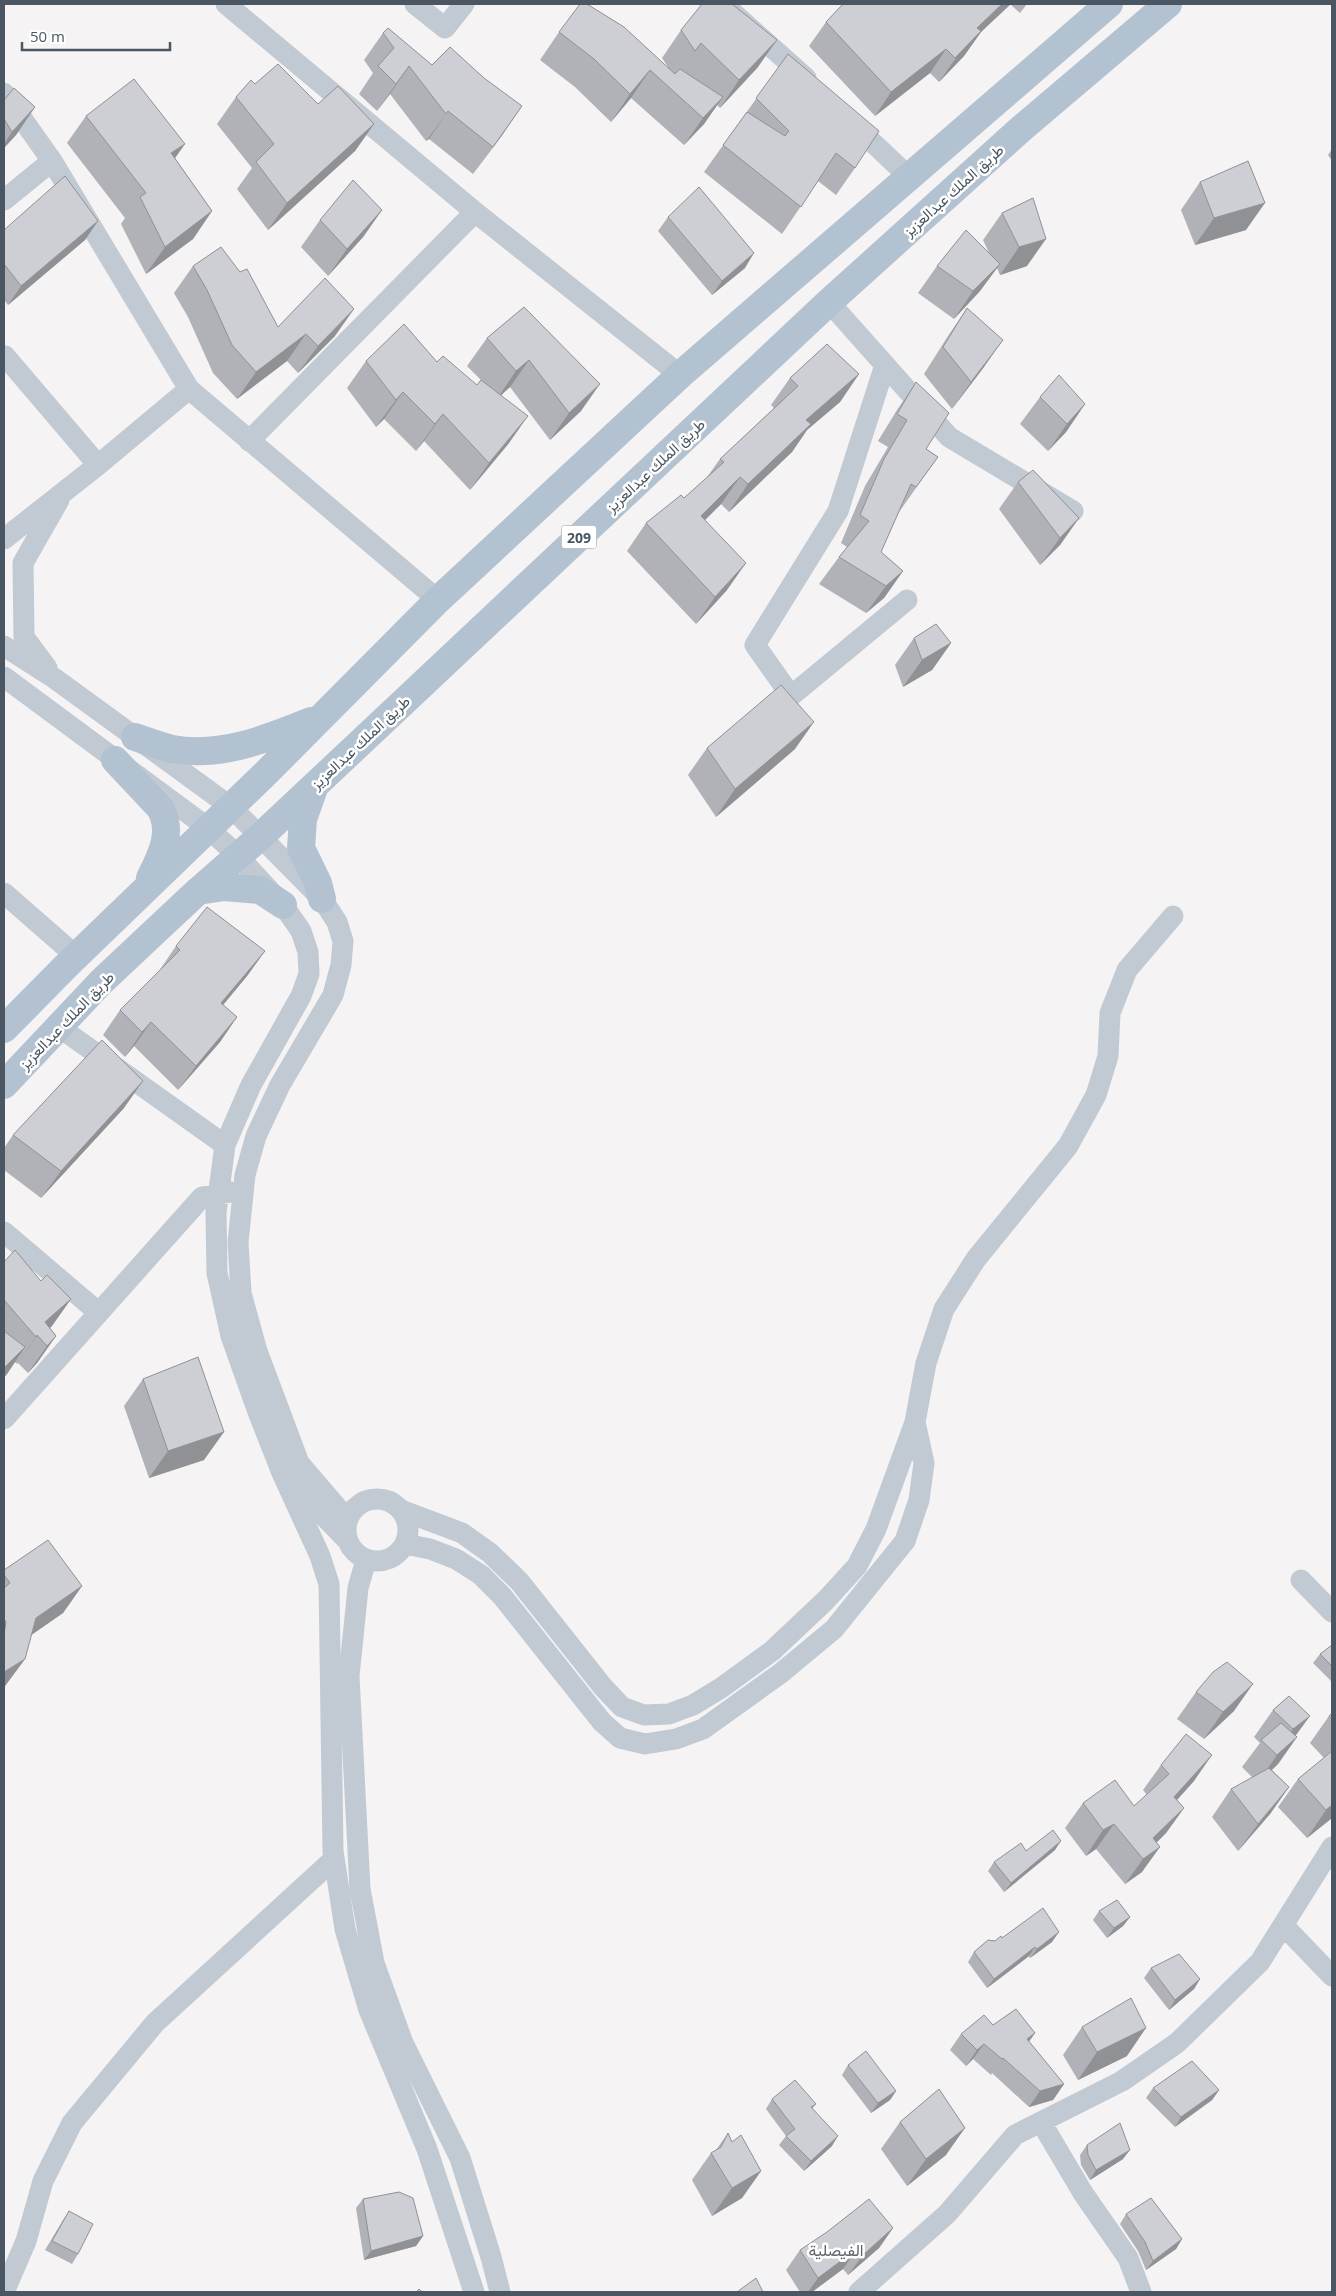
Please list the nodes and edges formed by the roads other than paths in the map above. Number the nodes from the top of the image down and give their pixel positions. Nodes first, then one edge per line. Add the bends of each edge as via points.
1 (226, 4) edge
2 (415, 4) edge
3 (464, 4) edge
4 (723, 4) edge
5 (1110, 4) edge
6 (1168, 4) edge
7 (4, 93) edge
8 (52, 161) junction
9 (909, 177) junction
10 (4, 200) edge
11 (475, 212) junction
12 (829, 302) junction
13 (4, 358) edge
14 (885, 365) junction
15 (680, 375) junction
16 (189, 389) junction
17 (249, 441) junction
18 (98, 465) junction
19 (63, 491) junction
20 (1073, 511) edge
21 (4, 539) edge
22 (438, 600) junction
23 (907, 600) dead end
24 (4, 646) edge
25 (4, 677) edge
26 (54, 678) junction
27 (322, 716) junction
28 (135, 737) junction
29 (115, 760) junction
30 (316, 784) junction
31 (230, 807) junction
32 (208, 828) junction
33 (261, 836) junction
34 (238, 856) junction
35 (145, 889) junction
36 (198, 891) junction
37 (4, 893) edge
38 (322, 899) junction
39 (283, 905) junction
40 (1173, 916) dead end
41 (76, 956) junction
42 (58, 1027) junction
43 (4, 1029) edge
44 (4, 1085) edge
45 (225, 1145) junction
46 (244, 1190) junction
47 (219, 1193) junction
48 (4, 1232) edge
49 (98, 1312) junction
50 (4, 1419) edge
51 (915, 1422) junction
52 (282, 1473) junction
53 (401, 1510) junction
54 (346, 1529) junction
55 (404, 1544) junction
56 (366, 1560) junction
57 (1302, 1580) dead end
58 (1332, 1612) edge
59 (1332, 1847) edge
60 (334, 1859) junction
61 (1283, 1925) junction
62 (1332, 1976) edge
63 (1041, 2122) junction
64 (4, 2292) edge
65 (474, 2292) edge
66 (500, 2292) edge
67 (859, 2292) edge
68 (1141, 2292) edge

1 - 11 street
2 - 3 street via 445,28
4 - 9 street
5 - 9 main road
6 - 12 main road, طريق الملك عبدالعزيز / 209 via 1022,128
7 - 8 street
8 - 10 street
8 - 16 street
9 - 15 main road
11 - 15 street
11 - 17 street
12 - 14 street
12 - 30 main road, طريق الملك عبدالعزيز / 209
13 - 18 street
14 - 20 street via 949,437
14 - 23 street via 838,511 755,645 791,696
15 - 22 main road
16 - 17 street
16 - 18 street
17 - 22 street
18 - 19 street
19 - 21 street
19 - 26 street via 23,563 24,637
22 - 27 main road
24 - 26 street
25 - 29 street
26 - 28 street
27 - 28 main road via 264,740 213,750 171,749
27 - 31 main road
28 - 31 street
29 - 32 street
29 - 35 main road via 165,816 164,848
30 - 33 main road, طريق الملك عبدالعزيز / 209
30 - 38 main road via 303,819 301,848
31 - 32 main road
31 - 33 street
32 - 34 street
32 - 35 main road
33 - 34 main road, طريق الملك عبدالعزيز / 209
33 - 38 street
34 - 36 main road, طريق الملك عبدالعزيز / 209
34 - 39 street
35 - 41 main road
36 - 39 main road via 224,887 260,890
36 - 42 main road, طريق الملك عبدالعزيز / 209
37 - 41 street
38 - 46 street via 336,922 342,941 341,966 333,995 280,1085 256,1136
39 - 45 street via 301,931 308,952 310,974 251,1085
40 - 51 street via 1127,970 1110,1013 1108,1056 1096,1095 1068,1146 976,1259 944,1309 926,1363
41 - 43 main road
42 - 44 main road, طريق الملك عبدالعزيز / 209
42 - 45 street
45 - 47 street
46 - 47 street
46 - 54 street via 238,1242 241,1293 257,1351 299,1463
47 - 49 street via 202,1197
47 - 52 street via 217,1273 231,1336
48 - 49 street
49 - 50 street
51 - 53 street via 876,1529 857,1566 772,1651 693,1705 668,1714 644,1715 622,1707 519,1581 490,1553 462,1533
51 - 55 street via 924,1464 919,1500 905,1541 834,1629 819,1642 728,1713 703,1729 676,1739 645,1744 620,1738 602,1722 502,1596 481,1576 456,1559
52 - 54 street
52 - 60 street via 320,1556 329,1584
53 - 54 street via 382,1499 361,1502 352,1509
53 - 55 street via 408,1530
54 - 56 street via 350,1548
55 - 56 street via 395,1556 386,1561
56 - 66 street via 358,1588 349,1676 360,1889 374,1963 403,2043 460,2158
57 - 58 street
59 - 61 street
60 - 64 street via 155,2023 72,2123 43,2182 26,2241
60 - 65 street via 346,1929 368,2010 427,2149
61 - 62 street
61 - 63 street via 1260,1962 1178,2043 1122,2081
63 - 67 street via 1015,2135 947,2214
63 - 68 street via 1083,2193 1128,2258

